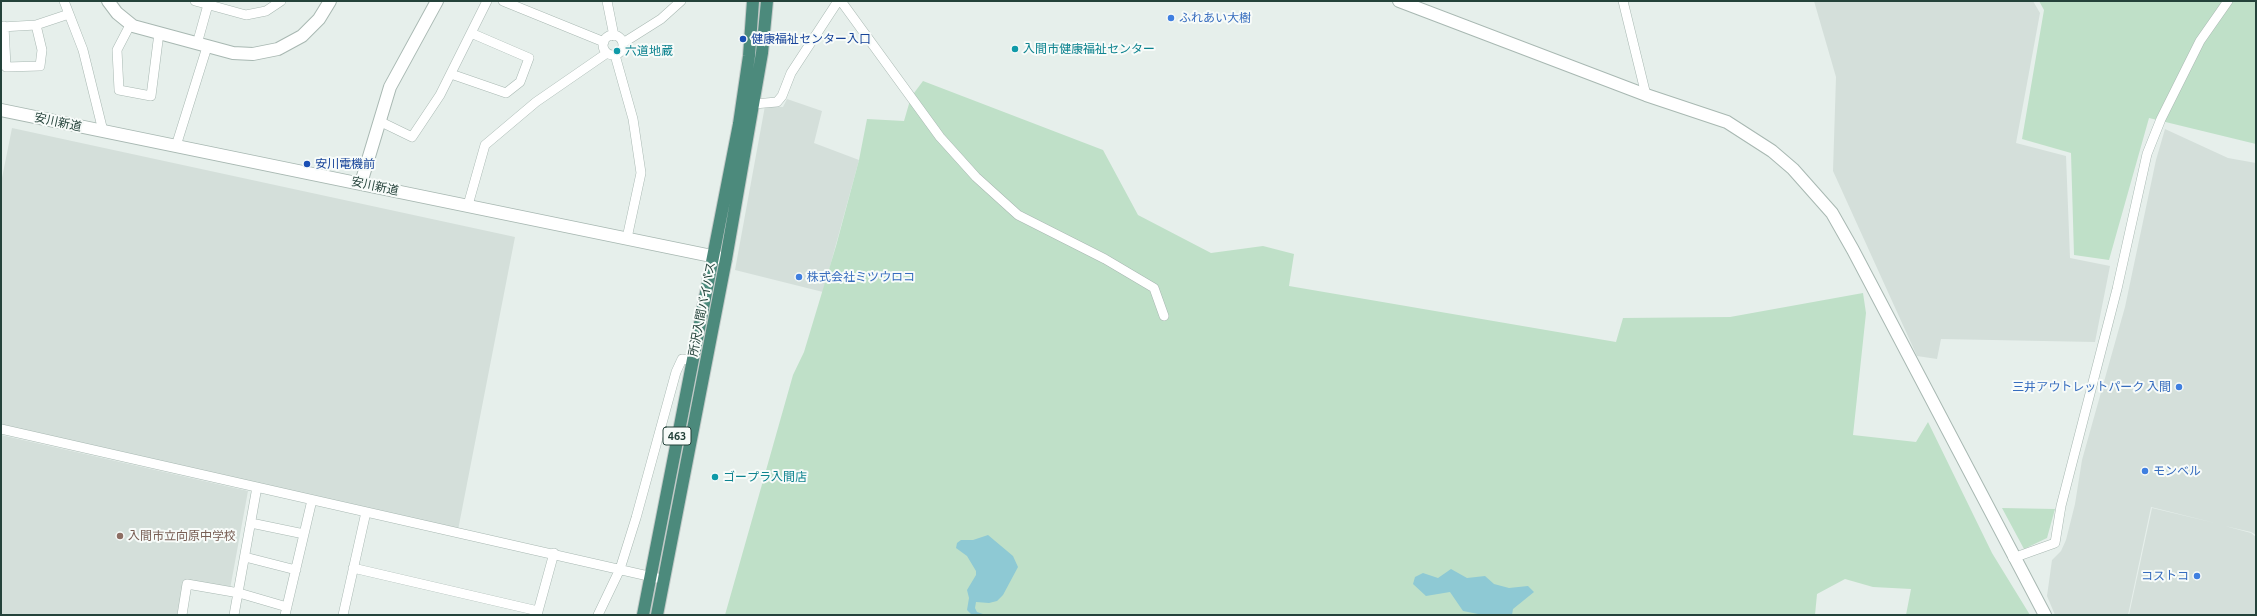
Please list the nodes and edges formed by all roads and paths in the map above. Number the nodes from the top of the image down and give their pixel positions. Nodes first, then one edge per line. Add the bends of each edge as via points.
1 (64, 1) edge
2 (108, 1) edge
3 (195, 1) edge
4 (281, 1) edge
5 (330, 1) edge
6 (437, 1) edge
7 (487, 1) edge
8 (502, 1) edge
9 (607, 1) edge
10 (681, 1) edge
11 (753, 1) edge
12 (767, 1) edge
13 (839, 1) edge
14 (1399, 1) edge
15 (1623, 1) edge
16 (2228, 1) edge
17 (209, 3) edge
18 (69, 14) junction
19 (36, 25) junction
20 (130, 25) junction
21 (3, 26) edge
22 (159, 33) junction
23 (471, 33) junction
24 (614, 36) junction
25 (604, 42) junction
26 (623, 43) junction
27 (202, 45) junction
28 (611, 54) junction
29 (451, 74) junction
30 (1646, 95) junction
31 (754, 104) junction
32 (1, 110) edge
33 (379, 121) junction
34 (103, 131) junction
35 (176, 146) junction
36 (361, 183) junction
37 (468, 205) junction
38 (628, 238) junction
39 (713, 256) junction
40 (726, 259) junction
41 (1164, 316) dead end
42 (692, 360) junction
43 (1, 428) edge
44 (257, 487) junction
45 (312, 500) junction
46 (366, 512) junction
47 (251, 523) junction
48 (304, 534) junction
49 (554, 553) junction
50 (245, 557) junction
51 (2013, 558) junction
52 (353, 568) junction
53 (620, 569) junction
54 (296, 570) junction
55 (650, 577) junction
56 (664, 580) junction
57 (239, 593) junction
58 (286, 611) edge
59 (537, 613) edge
60 (182, 615) edge
61 (234, 615) edge
62 (343, 615) edge
63 (598, 615) edge
64 (643, 615) edge
65 (657, 615) edge
66 (2045, 615) edge

1 - 18 street
2 - 20 street
3 - 17 street
4 - 17 street via 277,6 246,15
5 - 27 street via 311,29 278,49 253,54 233,53
6 - 33 street via 390,87
7 - 23 street
8 - 25 street
9 - 24 street
10 - 26 street via 661,19
11 - 39 highway, 所沢入間バイパス / 463 via 749,56 739,124
12 - 31 highway, 所沢入間バイパス / 463
13 - 31 street via 791,72 782,96 777,102
13 - 41 street via 940,137 976,177 1018,215 1105,259 1154,288
14 - 30 street
15 - 30 street
16 - 51 street via 2200,41 2161,119 2147,154 2117,289 2061,506 2055,543
17 - 27 street
18 - 19 street
18 - 34 street via 83,50
19 - 21 street
19 - 21 street via 42,50 40,66 6,67
20 - 22 street
20 - 22 street via 117,50 119,90 151,96
22 - 27 street
23 - 29 street
23 - 29 street via 529,58 520,82 506,93
24 - 25 street via 608,37
24 - 26 street via 620,38
25 - 28 street via 604,48
26 - 28 street via 622,49
27 - 35 street
28 - 37 street via 536,102 485,145
28 - 38 street via 633,119 641,173
29 - 33 street via 412,137
30 - 51 street via 1727,122 1747,134 1793,168 1832,213 1909,355
31 - 40 highway, 所沢入間バイパス / 463
32 - 34 street, 安川新道
33 - 36 street
34 - 35 street, 安川新道
35 - 36 street, 安川新道
36 - 37 street, 安川新道
37 - 38 street, 安川新道
38 - 39 street, 安川新道
39 - 40 street, 安川新道
39 - 42 highway, 所沢入間バイパス / 463
40 - 56 highway, 所沢入間バイパス / 463
42 - 53 street via 682,360 676,372
42 - 55 highway, 所沢入間バイパス / 463
43 - 44 street
44 - 45 street
44 - 47 street
45 - 46 street
45 - 48 street
46 - 49 street
46 - 52 street
47 - 48 street
47 - 50 street
48 - 54 street
49 - 53 street
49 - 59 street
50 - 54 street
50 - 57 street
51 - 66 street
52 - 59 street
52 - 62 street
53 - 55 street
53 - 63 street
54 - 58 street
55 - 56 street
55 - 64 highway, 所沢入間バイパス / 463
56 - 65 highway, 所沢入間バイパス / 463
57 - 58 street
57 - 60 street via 187,584
57 - 61 street

